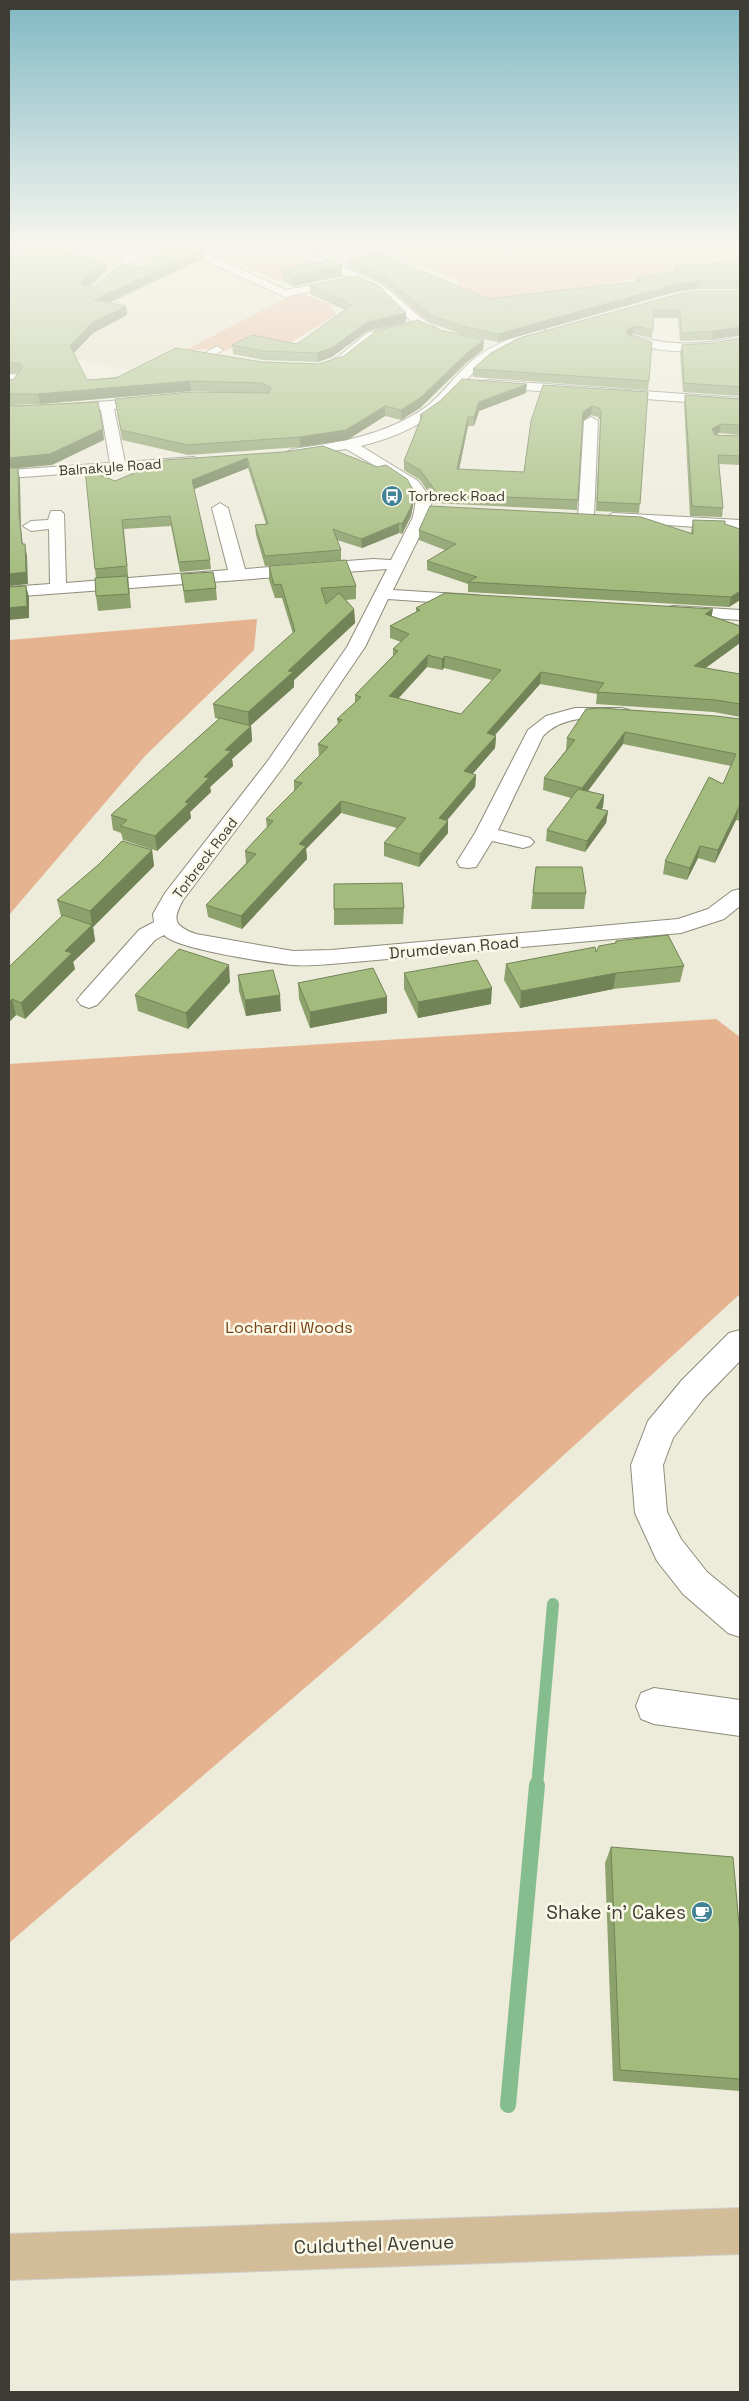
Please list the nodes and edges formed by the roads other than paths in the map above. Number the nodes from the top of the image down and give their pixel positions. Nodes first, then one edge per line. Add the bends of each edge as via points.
1 (342, 359) edge
2 (482, 359) edge
3 (319, 368) edge
4 (9, 378) edge
5 (458, 382) junction
6 (9, 385) edge
7 (167, 400) edge
8 (740, 402) edge
9 (107, 406) junction
10 (9, 410) edge
11 (591, 421) dead end
12 (349, 445) junction
13 (279, 454) edge
14 (213, 459) edge
15 (118, 466) junction
16 (9, 474) edge
17 (226, 513) dead end
18 (567, 516) edge
19 (586, 517) junction
20 (740, 525) edge
21 (31, 526) dead end
22 (398, 565) junction
23 (238, 574) junction
24 (58, 589) junction
25 (9, 592) edge
26 (384, 594) junction
27 (492, 600) edge
28 (661, 610) edge
29 (740, 615) edge
30 (637, 715) edge
31 (486, 833) junction
32 (523, 842) dead end
33 (468, 862) dead end
34 (740, 896) edge
35 (166, 925) junction
36 (89, 1000) dead end
37 (740, 1342) edge
38 (740, 1621) edge
39 (654, 1706) dead end
40 (740, 1718) edge
41 (740, 2231) edge
42 (9, 2257) edge

1 - 3 street
2 - 5 street
4 - 6 street via 16,378
5 - 8 street
5 - 12 street via 432,409 405,426
7 - 9 street
9 - 10 street
9 - 15 street
11 - 19 street
12 - 13 street
12 - 22 street, Torbreck Road via 413,484 432,509
14 - 15 street, Balnakyle Road
15 - 16 street, Balnakyle Road
17 - 23 street
18 - 19 street
19 - 20 street
21 - 24 street via 56,519
22 - 23 street
22 - 26 street, Torbreck Road
23 - 24 street
24 - 25 street
26 - 27 street
26 - 35 street, Torbreck Road via 356,647 274,766 173,898 164,914
28 - 29 street
30 - 31 street via 576,713 543,724
31 - 32 street
31 - 33 street
34 - 35 street, Drumdevan Road via 716,914 681,926 331,957 293,958 192,940 175,934
35 - 36 street via 147,935
37 - 38 street via 693,1388 659,1431 647,1465 652,1513 669,1550 695,1583
39 - 40 street
41 - 42 main road, Culduthel Avenue

